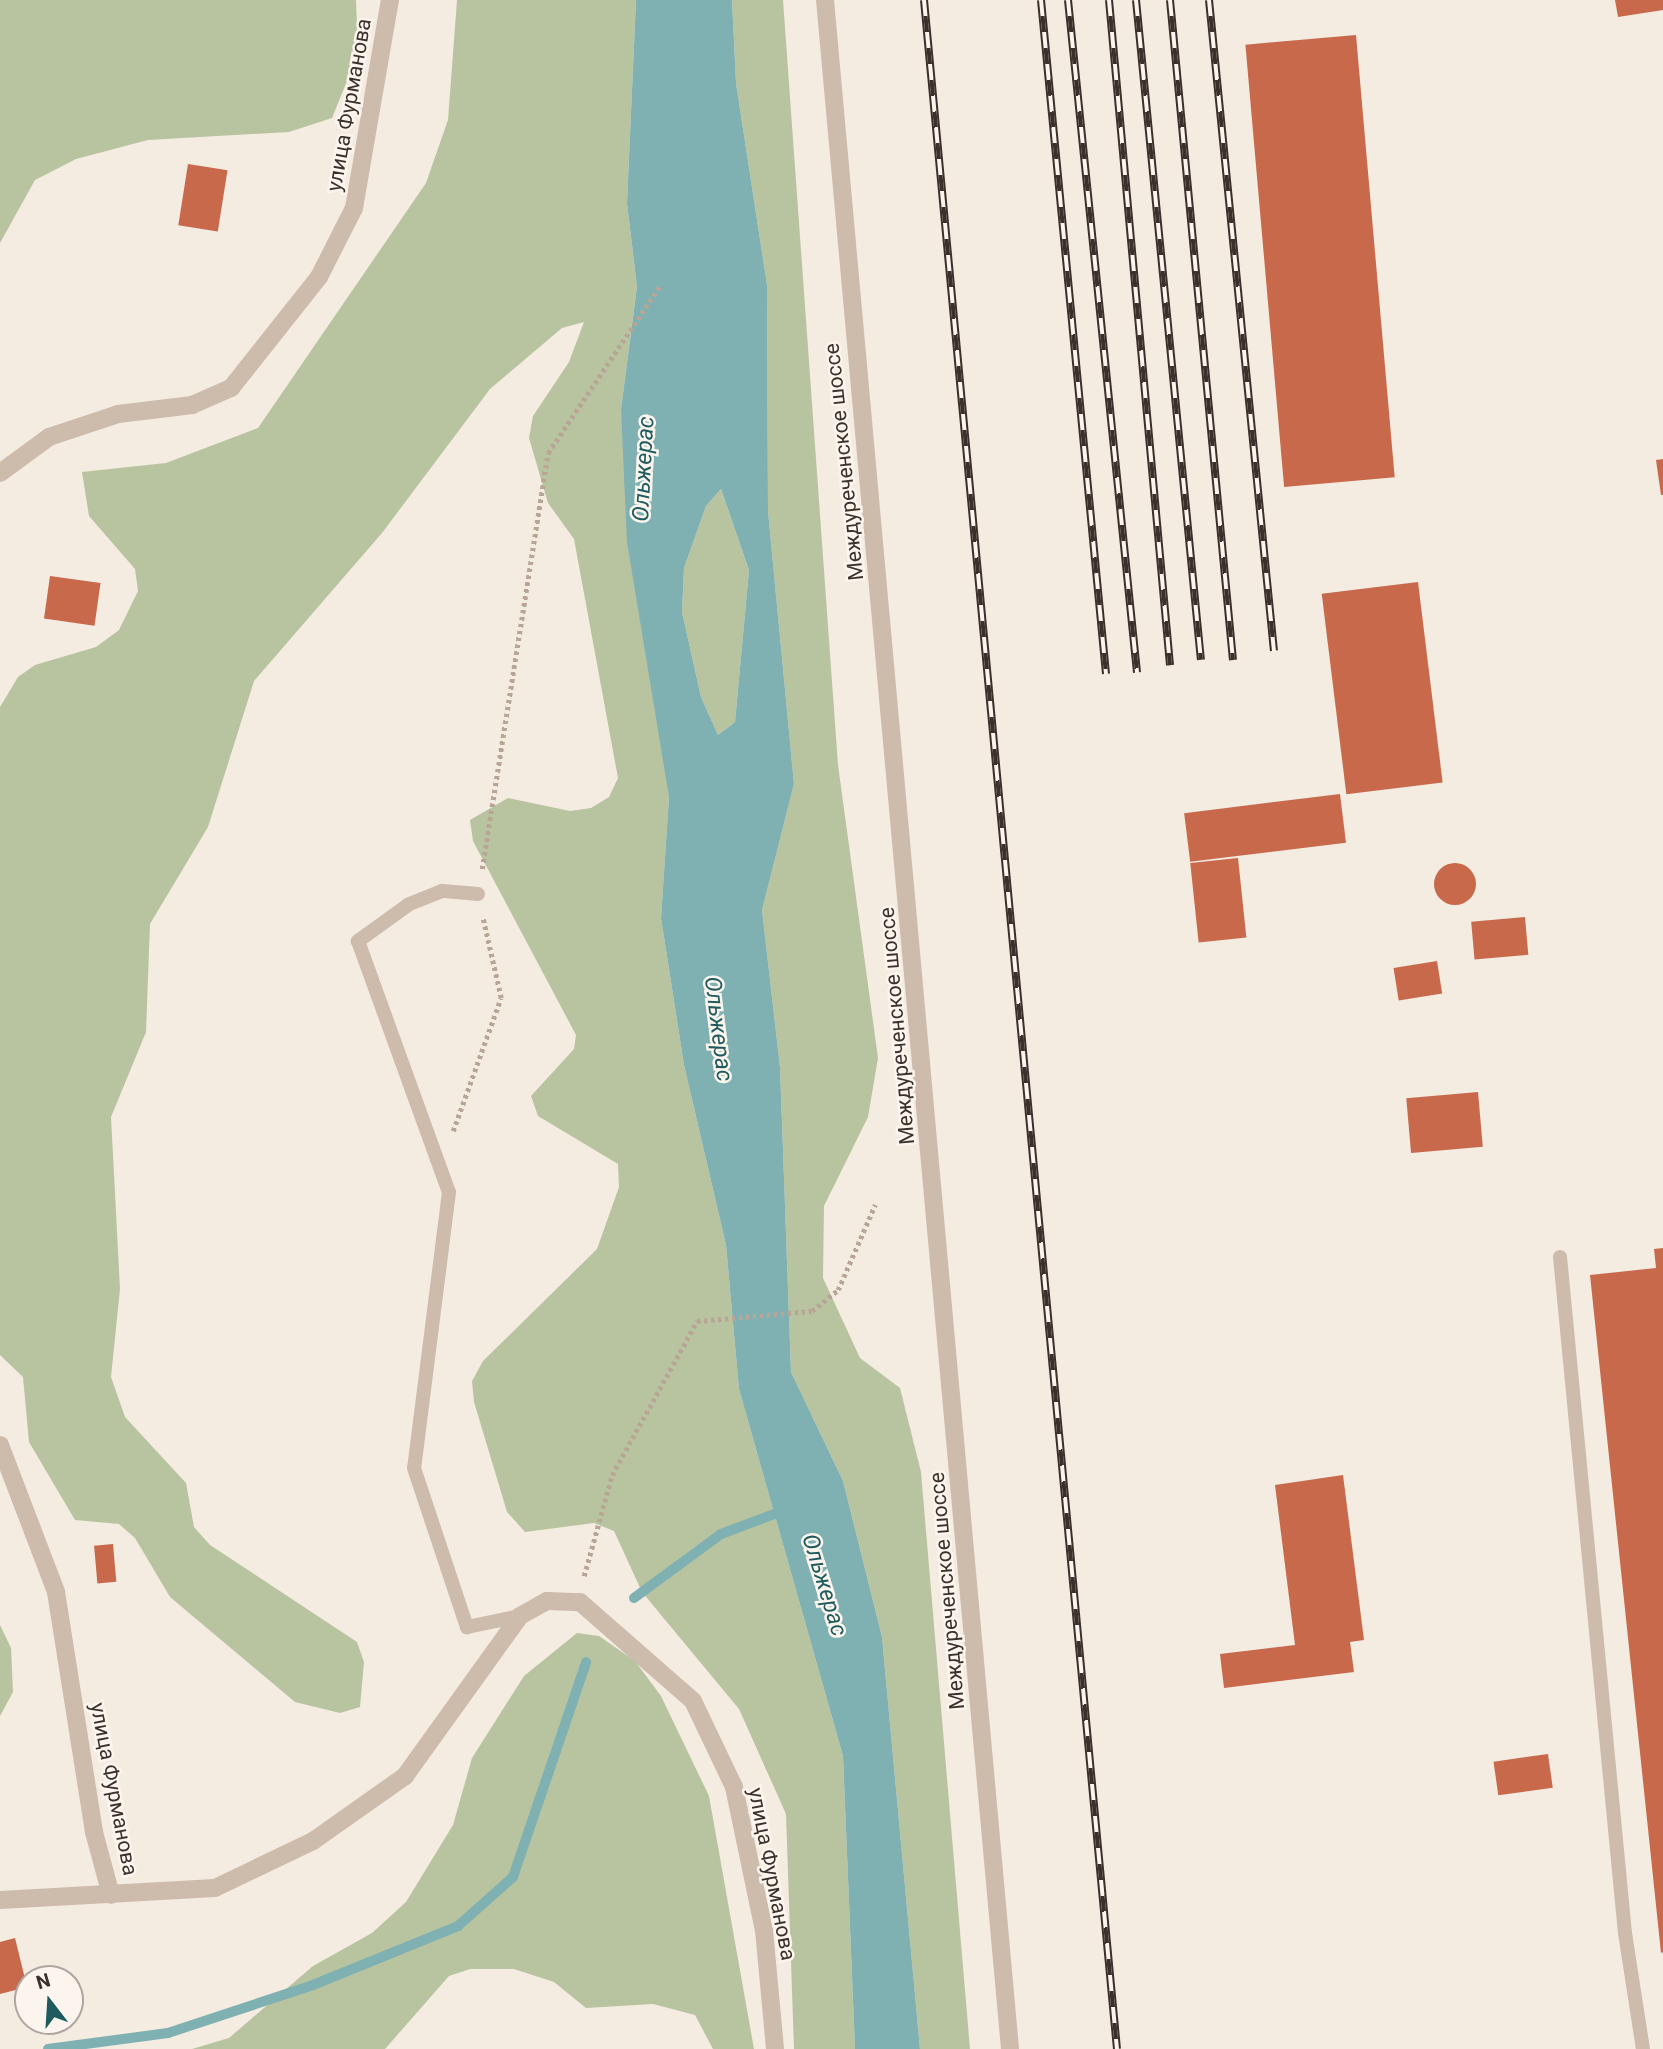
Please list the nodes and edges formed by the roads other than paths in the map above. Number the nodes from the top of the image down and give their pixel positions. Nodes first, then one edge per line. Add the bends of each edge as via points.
1 (390, 0) edge
2 (825, 0) edge
3 (0, 473) edge
4 (478, 894) road end
5 (1560, 1258) dead end
6 (0, 1445) edge
7 (520, 1616) junction
8 (111, 1895) junction
9 (0, 1900) edge
10 (775, 2049) edge
11 (1010, 2049) edge
12 (1643, 2049) edge

1 - 3 street, улица Фурманова via 354,208 319,277 231,388 192,405 118,414 49,437
2 - 11 street, Междуреченское шоссе
4 - 7 lane via 442,891 408,905 358,941 449,1192 414,1468 467,1627
5 - 12 lane via 1625,1933
6 - 8 street, улица Фурманова via 56,1592 94,1832
7 - 8 street, улица Фурманова via 405,1776 313,1841 215,1888
7 - 10 street, улица Фурманова via 547,1601 580,1602 693,1701 734,1787 764,1930
8 - 9 street

